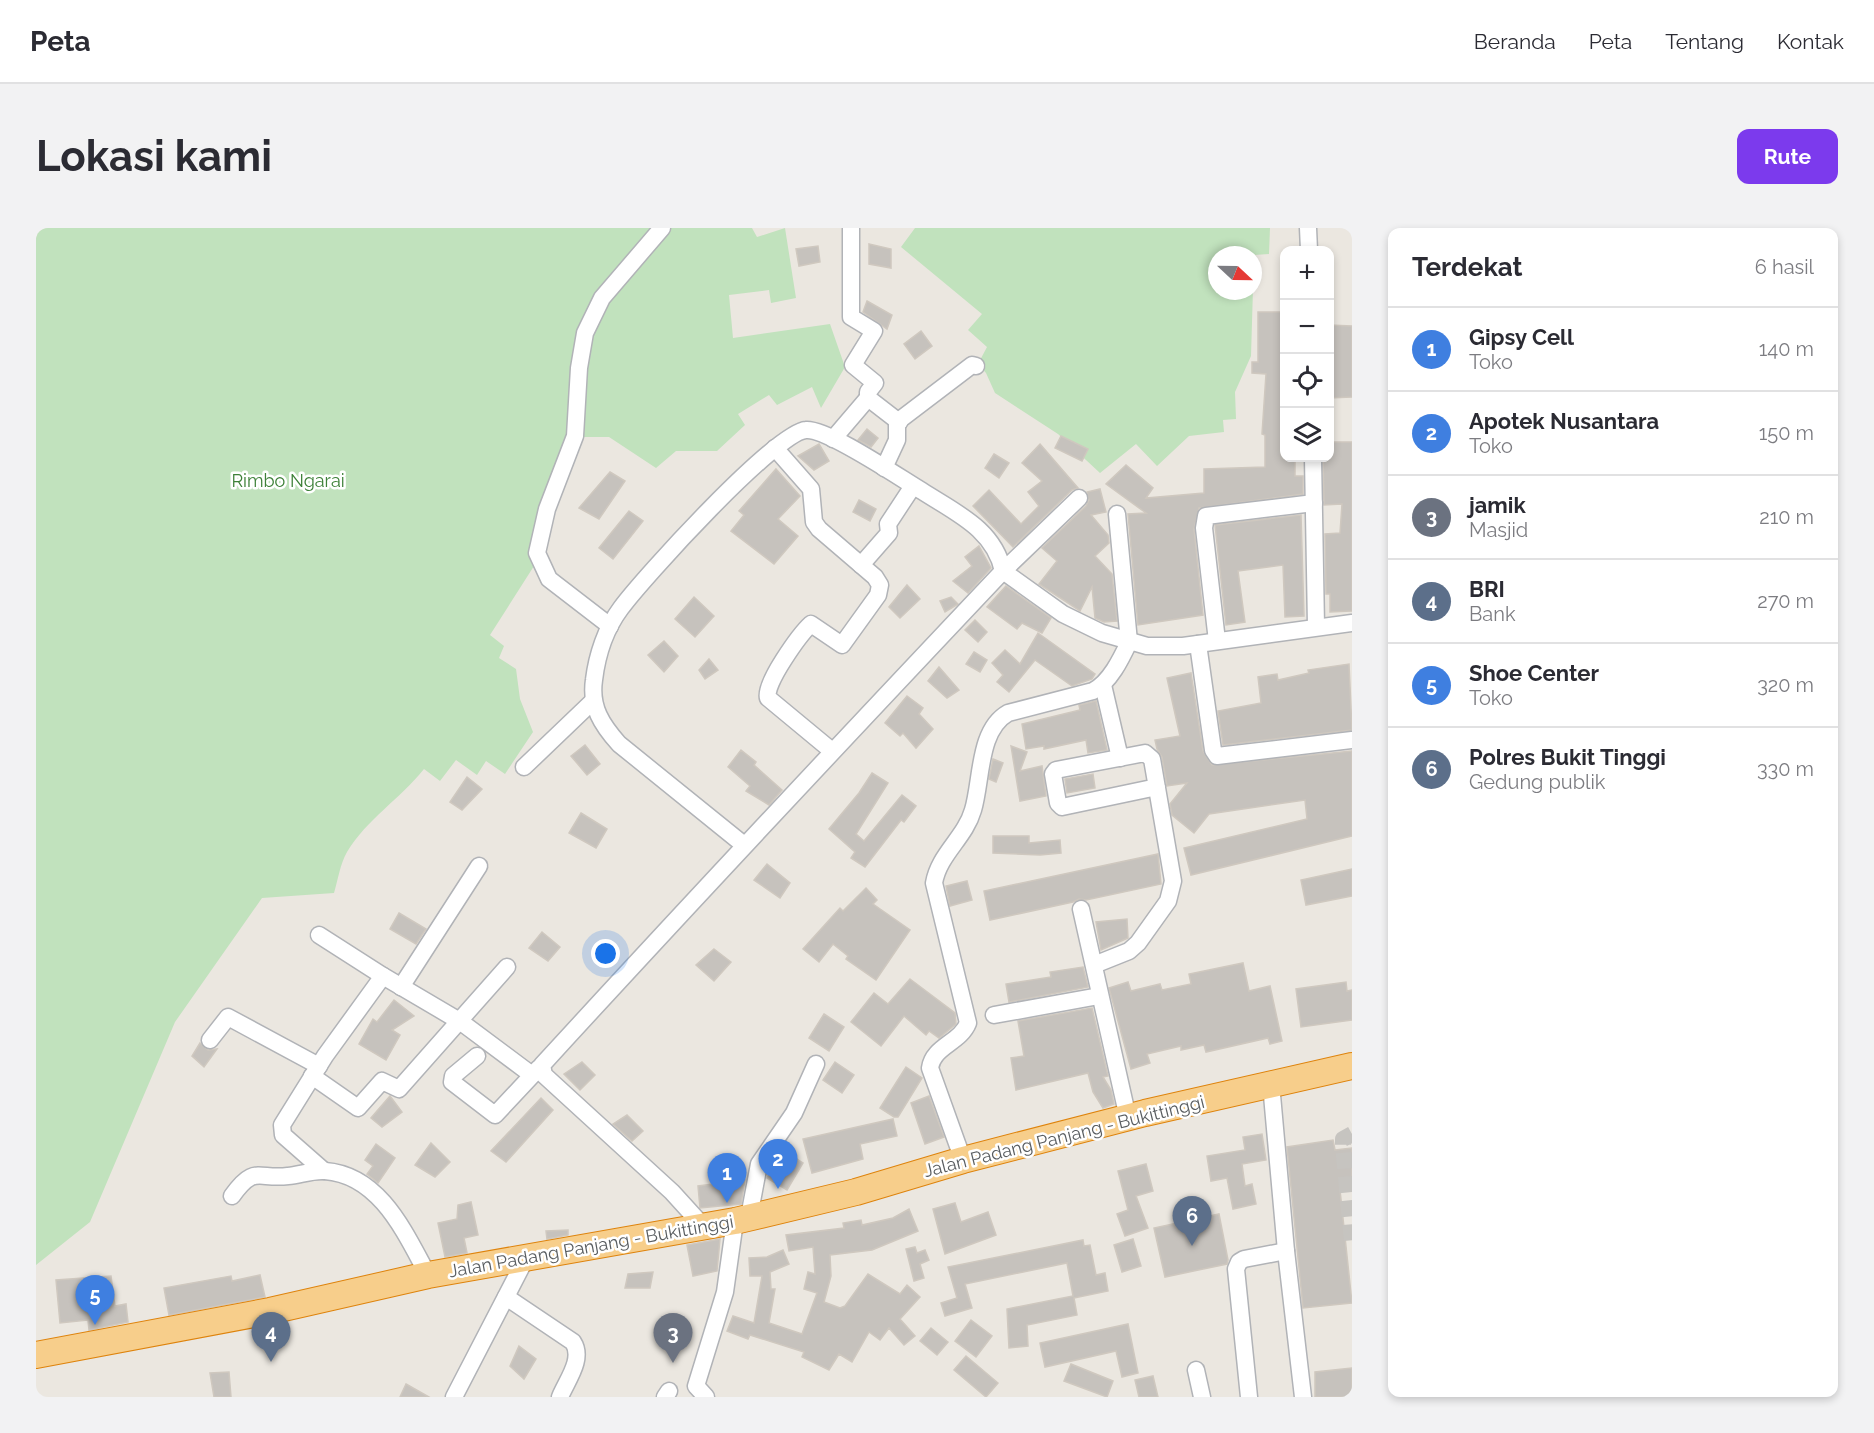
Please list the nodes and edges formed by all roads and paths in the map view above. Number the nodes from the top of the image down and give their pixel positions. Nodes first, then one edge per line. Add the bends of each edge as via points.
1 (662, 228) edge
2 (851, 228) edge
3 (1308, 228) edge
4 (1309, 246) edge
5 (976, 366) dead end
6 (868, 398) junction
7 (899, 422) junction
8 (833, 439) junction
9 (775, 448) junction
10 (1313, 462) edge
11 (884, 468) junction
12 (913, 486) junction
13 (1079, 498) dead end
14 (1314, 503) junction
15 (1117, 514) dead end
16 (861, 565) junction
17 (1003, 571) junction
18 (1352, 623) edge
19 (610, 626) junction
20 (1316, 626) junction
21 (1129, 642) junction
22 (1217, 642) junction
23 (1198, 644) junction
24 (1103, 685) junction
25 (593, 701) junction
26 (1352, 740) edge
27 (832, 751) junction
28 (1120, 758) junction
29 (524, 767) dead end
30 (1156, 787) junction
31 (744, 845) junction
32 (479, 866) dead end
33 (1081, 909) dead end
34 (319, 935) dead end
35 (1094, 965) junction
36 (507, 967) dead end
37 (383, 976) junction
38 (401, 987) junction
39 (1099, 996) junction
40 (994, 1015) dead end
41 (461, 1022) junction
42 (210, 1040) dead end
43 (477, 1056) dead end
44 (816, 1064) dead end
45 (1352, 1066) edge
46 (537, 1070) junction
47 (315, 1071) junction
48 (1271, 1084) junction
49 (1128, 1118) junction
50 (963, 1160) junction
51 (324, 1171) junction
52 (232, 1196) dead end
53 (742, 1219) junction
54 (702, 1225) junction
55 (1286, 1251) junction
56 (526, 1258) junction
57 (428, 1275) junction
58 (506, 1297) junction
59 (36, 1355) edge
60 (1196, 1370) dead end
61 (454, 1397) edge
62 (560, 1397) edge
63 (706, 1397) edge
64 (1202, 1397) edge
65 (1249, 1397) edge
66 (1303, 1397) edge

1 - 19 street via 602,298 585,333 575,436 547,509 537,553 549,579
2 - 6 street via 851,317 874,331 854,363 875,383
3 - 4 street
5 - 7 street via 962,370
6 - 7 street
6 - 8 street
7 - 11 street via 897,440
8 - 9 street via 804,429
8 - 11 street
9 - 16 street via 808,483 814,522 819,529
9 - 19 street via 724,494 621,608
10 - 14 street
11 - 12 street
12 - 16 street via 888,524 887,535
12 - 17 street via 979,529 999,552
13 - 17 street
14 - 20 street
14 - 22 street via 1206,516 1204,528
15 - 21 street
16 - 27 street via 875,577 880,589 848,639 840,646 811,624 793,645 766,693
17 - 21 street via 1063,614
17 - 27 street
18 - 20 street
19 - 25 street via 594,680
20 - 22 street
21 - 23 street via 1165,647
21 - 24 street
22 - 23 street
23 - 26 street via 1213,750 1218,756
24 - 28 street
24 - 50 street via 999,718 989,734 969,823 936,873 934,883 968,1023 960,1036 934,1056 930,1068
25 - 29 street
25 - 31 street via 605,728 620,744
27 - 31 street
28 - 30 street via 1149,755
28 - 30 street via 1056,770 1052,777 1060,806
30 - 35 street via 1172,894 1133,948
31 - 46 street
32 - 38 street
33 - 35 street
34 - 37 street
35 - 39 street
36 - 41 street
37 - 38 street
37 - 47 street
38 - 41 street
39 - 40 street
39 - 49 street
41 - 46 street
41 - 47 street via 401,1087 396,1089 382,1081 358,1108
42 - 47 street via 229,1018
43 - 46 street via 453,1076 452,1082 495,1114
44 - 53 street via 794,1113 759,1164
45 - 48 highway, Jalan Padang Panjang - Bukittinggi
46 - 54 street via 672,1192
47 - 51 street via 281,1131
48 - 49 highway, Jalan Padang Panjang - Bukittinggi
48 - 55 street
49 - 50 highway, Jalan Padang Panjang - Bukittinggi
50 - 53 highway, Jalan Padang Panjang - Bukittinggi via 856,1192
51 - 52 street via 287,1176 258,1174 246,1180
51 - 57 street via 348,1178 392,1210
53 - 54 highway, Jalan Padang Panjang - Bukittinggi
53 - 63 street via 696,1386
54 - 56 highway, Jalan Padang Panjang - Bukittinggi
55 - 65 street via 1244,1259 1236,1269
55 - 66 street
56 - 57 highway, Jalan Padang Panjang - Bukittinggi
56 - 58 street
57 - 59 highway, Jalan Padang Panjang - Bukittinggi via 270,1311
58 - 61 street
58 - 62 street via 573,1342 578,1350
60 - 64 street

